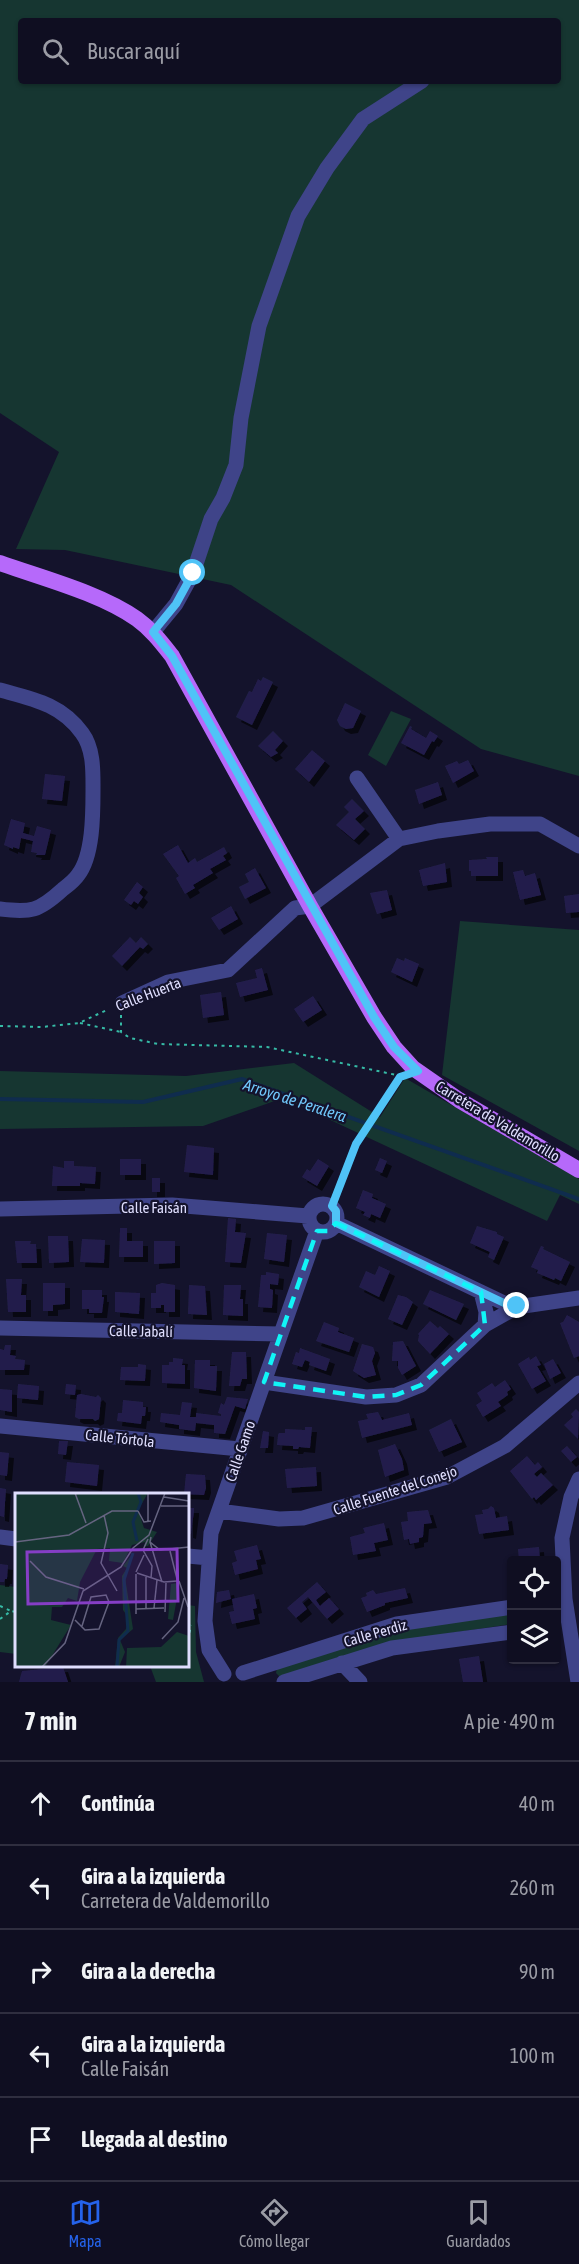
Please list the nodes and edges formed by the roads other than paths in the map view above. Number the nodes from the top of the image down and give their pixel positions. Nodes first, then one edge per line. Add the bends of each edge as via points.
1 (417, 84) edge
2 (0, 563) edge
3 (153, 632) junction
4 (0, 690) edge
5 (357, 778) dead end
6 (399, 839) junction
7 (579, 846) edge
8 (310, 906) junction
9 (0, 909) edge
10 (122, 1003) road end
11 (579, 1170) edge
12 (0, 1209) edge
13 (308, 1216) junction
14 (336, 1223) junction
15 (317, 1231) junction
16 (481, 1292) junction
17 (579, 1298) edge
18 (517, 1306) junction
19 (485, 1325) junction
20 (0, 1328) edge
21 (281, 1334) junction
22 (264, 1382) junction
23 (579, 1383) edge
24 (0, 1426) edge
25 (240, 1449) junction
26 (579, 1479) edge
27 (219, 1511) junction
28 (0, 1538) edge
29 (15, 1539) edge
30 (189, 1556) edge
31 (209, 1558) junction
32 (561, 1600) edge
33 (507, 1608) edge
34 (563, 1626) edge
35 (507, 1633) edge
36 (342, 1663) junction
37 (222, 1678) edge
38 (246, 1678) edge
39 (284, 1682) edge
40 (360, 1682) edge
41 (578, 1682) edge

1 - 3 street via 363,119 298,216 258,326 236,465 211,519 193,573 176,604
2 - 3 main road, Carretera de Valdemorillo via 114,606
3 - 8 main road, Carretera de Valdemorillo via 172,656
4 - 9 street via 43,702 66,716 84,735 92,760 93,815 86,860 78,875 34,910
5 - 6 street
6 - 7 street via 490,824 540,824
6 - 8 street, Calle Huerta
8 - 10 street, Calle Huerta via 295,908 228,970 168,982
8 - 11 main road, Carretera de Valdemorillo via 374,1017 394,1047 418,1071 459,1100
12 - 13 street, Calle Faisán via 172,1205
13 - 14 street via 320,1203 332,1206
13 - 15 street
14 - 15 street via 328,1231
14 - 16 street
15 - 21 street, Calle Gamo
16 - 18 street
16 - 19 street
17 - 18 street
18 - 19 street
19 - 22 street via 421,1385 396,1395 366,1397
20 - 21 street, Calle Jabalí
21 - 22 street, Calle Gamo
22 - 25 street, Calle Gamo
23 - 27 street, Calle Fuente del Conejo via 504,1446 447,1477 303,1518
24 - 25 street, Calle Tórtola
25 - 27 street, Calle Gamo
26 - 32 street via 562,1538
27 - 31 street, Calle Gamo
28 - 29 street
30 - 31 street
31 - 37 street, Calle Gamo via 205,1621 209,1650
32 - 34 street
33 - 38 street, Calle Perdiz via 397,1624
34 - 41 street
35 - 36 street, Calle Perdiz via 392,1648
36 - 39 street, Calle Perdiz
36 - 40 street
37 - 38 street, Calle Perdiz via 230,1671

